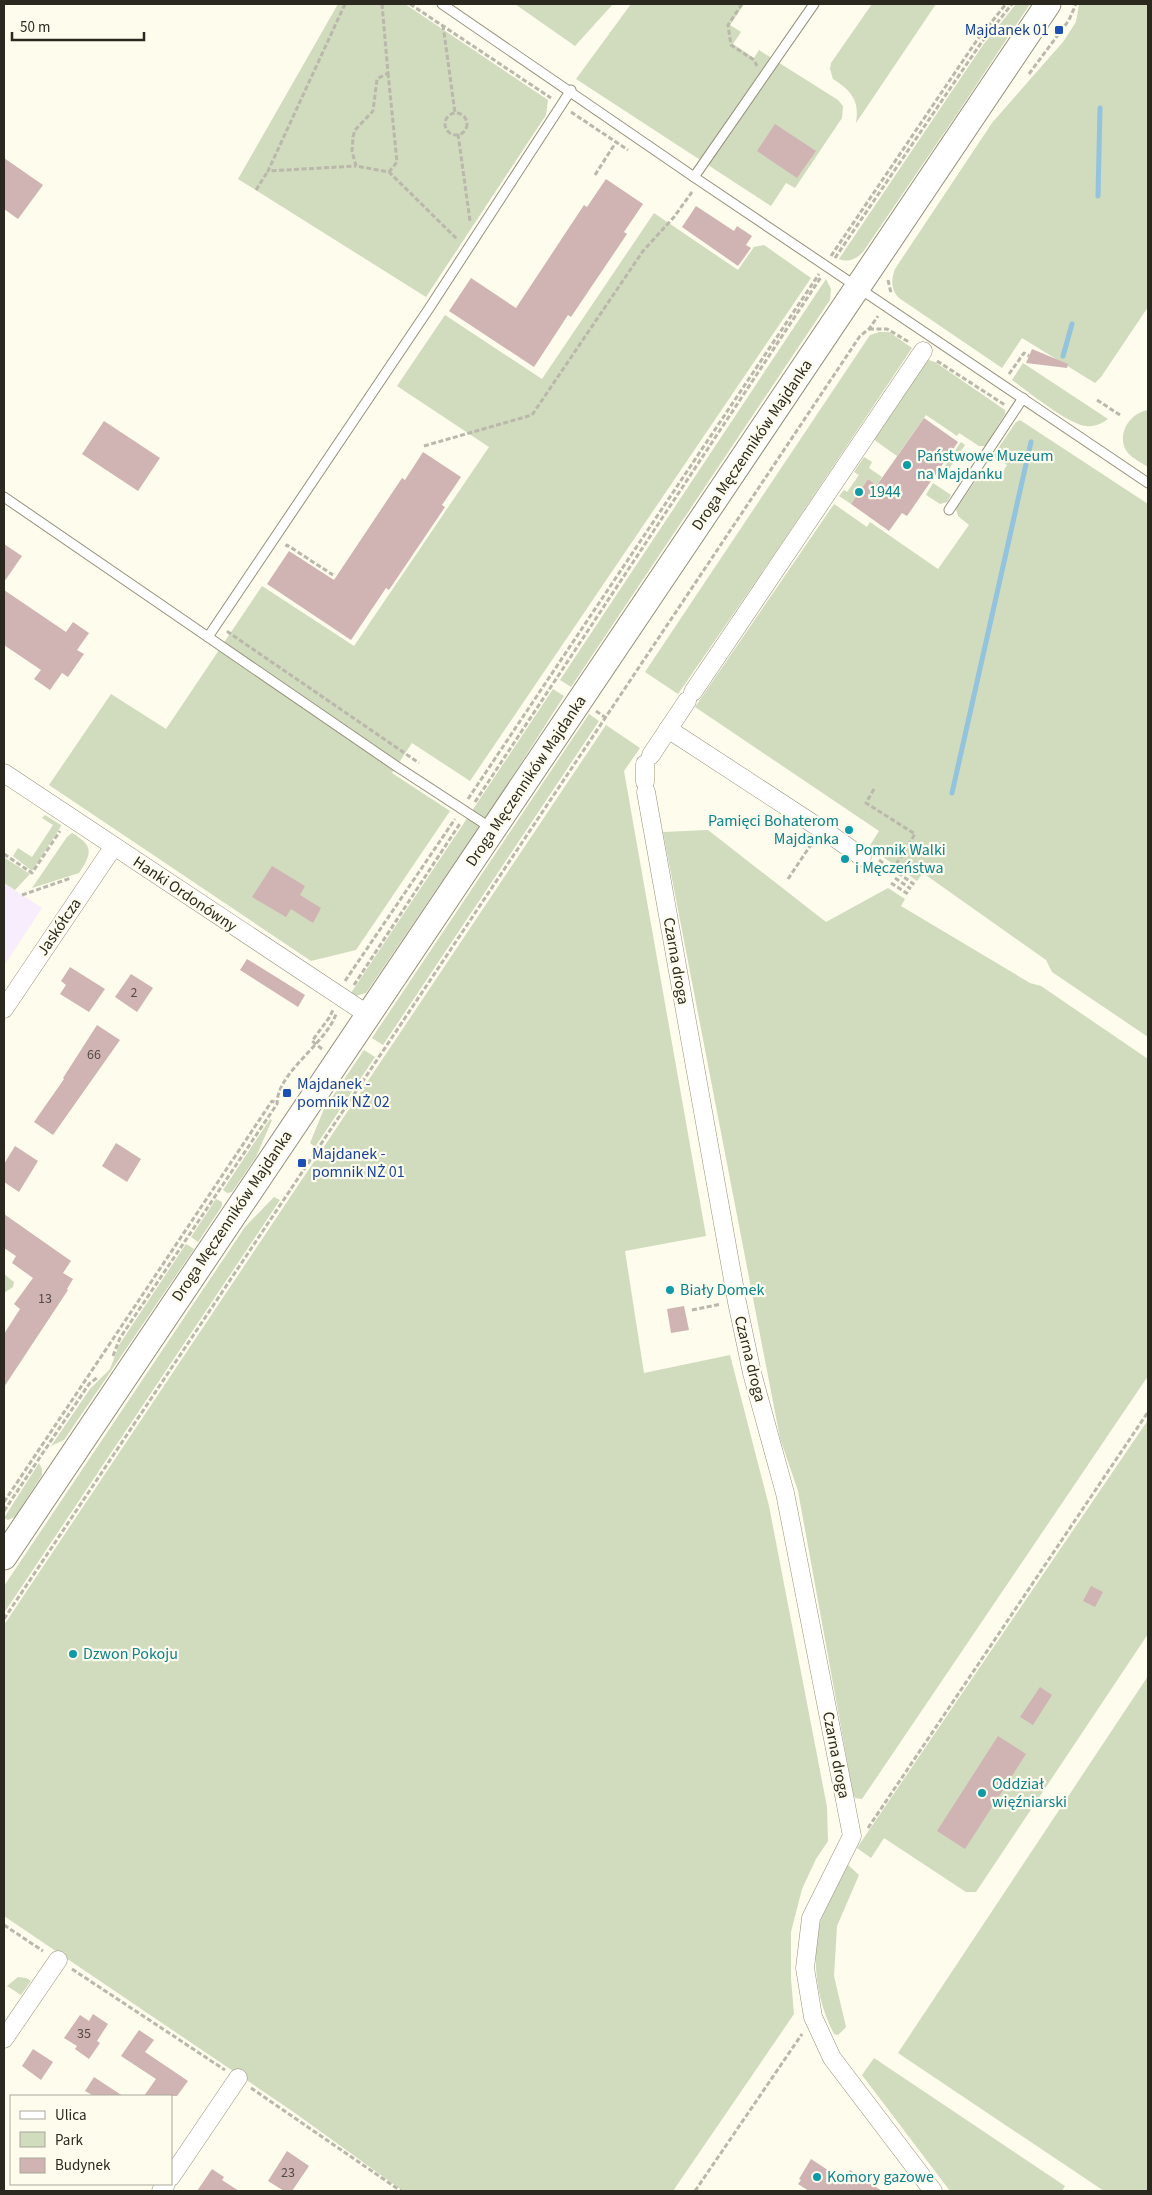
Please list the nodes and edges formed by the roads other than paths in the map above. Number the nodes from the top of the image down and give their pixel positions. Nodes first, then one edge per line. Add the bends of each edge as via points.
1 (442, 4) edge
2 (814, 4) edge
3 (1048, 4) edge
4 (570, 90) junction
5 (694, 177) junction
6 (858, 287) junction
7 (923, 351) road end
8 (1023, 398) junction
9 (1148, 483) edge
10 (4, 497) edge
11 (949, 510) dead end
12 (208, 637) junction
13 (668, 729) junction
14 (4, 773) edge
15 (493, 829) junction
16 (114, 846) junction
17 (862, 857) dead end
18 (4, 1009) edge
19 (367, 1014) junction
20 (4, 1557) edge
21 (58, 1960) road end
22 (4, 2039) edge
23 (238, 2078) dead end
24 (172, 2176) edge
25 (933, 2191) edge

1 - 4 lane
2 - 5 lane
3 - 6 street, Droga Męczenników Majdanka
4 - 5 lane
4 - 12 lane via 469,248
5 - 6 lane
6 - 8 lane
6 - 15 street, Droga Męczenników Majdanka
7 - 13 street
8 - 9 lane
8 - 11 lane
10 - 12 lane
12 - 15 lane
13 - 17 street
13 - 25 street, Czarna droga via 646,773 736,1302 785,1493 859,1834 811,1918 805,1968 813,2017 832,2058
14 - 16 street, Hanki Ordonówny
15 - 19 street, Droga Męczenników Majdanka
16 - 18 street, Jaskółcza
16 - 19 street, Hanki Ordonówny via 344,991
19 - 20 street, Droga Męczenników Majdanka
21 - 22 street
23 - 24 street

